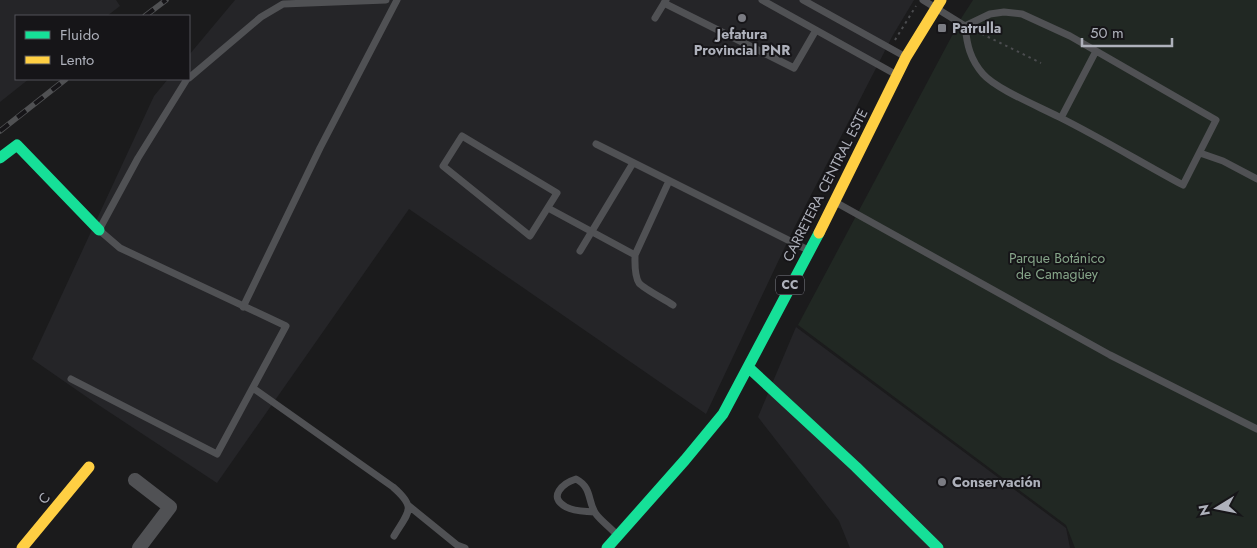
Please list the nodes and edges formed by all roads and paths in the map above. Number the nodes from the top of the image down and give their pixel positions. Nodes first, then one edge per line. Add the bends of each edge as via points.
1 (386, 0) edge
2 (397, 0) edge
3 (762, 0) edge
4 (803, 0) edge
5 (921, 0) edge
6 (665, 2) edge
7 (938, 4) edge
8 (655, 18) dead end
9 (965, 26) junction
10 (816, 30) junction
11 (890, 49) junction
12 (1096, 51) junction
13 (906, 57) junction
14 (1041, 63) dead end
15 (898, 75) junction
16 (190, 76) edge
17 (187, 80) edge
18 (1061, 118) junction
19 (596, 144) dead end
20 (1200, 153) junction
21 (0, 158) edge
22 (633, 163) junction
23 (1257, 179) edge
24 (670, 181) junction
25 (835, 202) junction
26 (548, 208) junction
27 (99, 230) junction
28 (591, 232) junction
29 (808, 250) junction
30 (580, 251) dead end
31 (635, 255) junction
32 (674, 305) dead end
33 (243, 307) junction
34 (748, 366) junction
35 (71, 379) dead end
36 (253, 388) junction
37 (1257, 429) edge
38 (89, 467) dead end
39 (135, 480) dead end
40 (409, 506) junction
41 (594, 512) junction
42 (394, 536) dead end
43 (618, 536) junction
44 (22, 548) edge
45 (139, 548) edge
46 (465, 548) edge
47 (607, 548) edge
48 (938, 548) edge

1 - 16 lane via 283,4 261,17
2 - 33 lane
3 - 10 lane
4 - 11 lane
5 - 7 lane
5 - 11 path
6 - 8 lane
6 - 10 lane via 794,68
7 - 9 lane
7 - 13 main road, CARRETERA CENTRAL ESTE / CC
9 - 12 lane via 990,14 1022,14
9 - 14 path
9 - 18 lane via 967,45 984,76
10 - 15 lane
11 - 13 lane
12 - 18 lane
12 - 20 lane via 1216,120
13 - 15 main road, CARRETERA CENTRAL ESTE / CC
15 - 25 main road, CARRETERA CENTRAL ESTE / CC
17 - 27 lane via 138,158
18 - 20 lane via 1183,186
19 - 22 lane
20 - 23 lane
21 - 27 main road via 17,145
22 - 24 lane
22 - 28 lane
24 - 29 lane
24 - 31 lane
25 - 29 main road, CARRETERA CENTRAL ESTE / CC
25 - 37 lane via 1110,355
26 - 26 lane via 557,193 462,136 443,166 530,236
26 - 28 lane
27 - 33 lane via 120,248
28 - 30 lane
28 - 31 lane
29 - 34 main road, CARRETERA CENTRAL ESTE / CC
31 - 32 lane via 636,275 640,283
33 - 36 lane via 286,326
34 - 43 main road, CARRETERA CENTRAL ESTE / CC via 723,414
34 - 48 main road
35 - 36 lane via 217,454
36 - 40 lane via 393,487
38 - 44 main road, C
39 - 45 street via 170,507
40 - 42 lane via 408,514
40 - 46 lane
41 - 41 lane via 581,482 576,479 562,486 558,494 561,504 576,511
41 - 43 lane
43 - 47 main road, CARRETERA CENTRAL ESTE / CC

